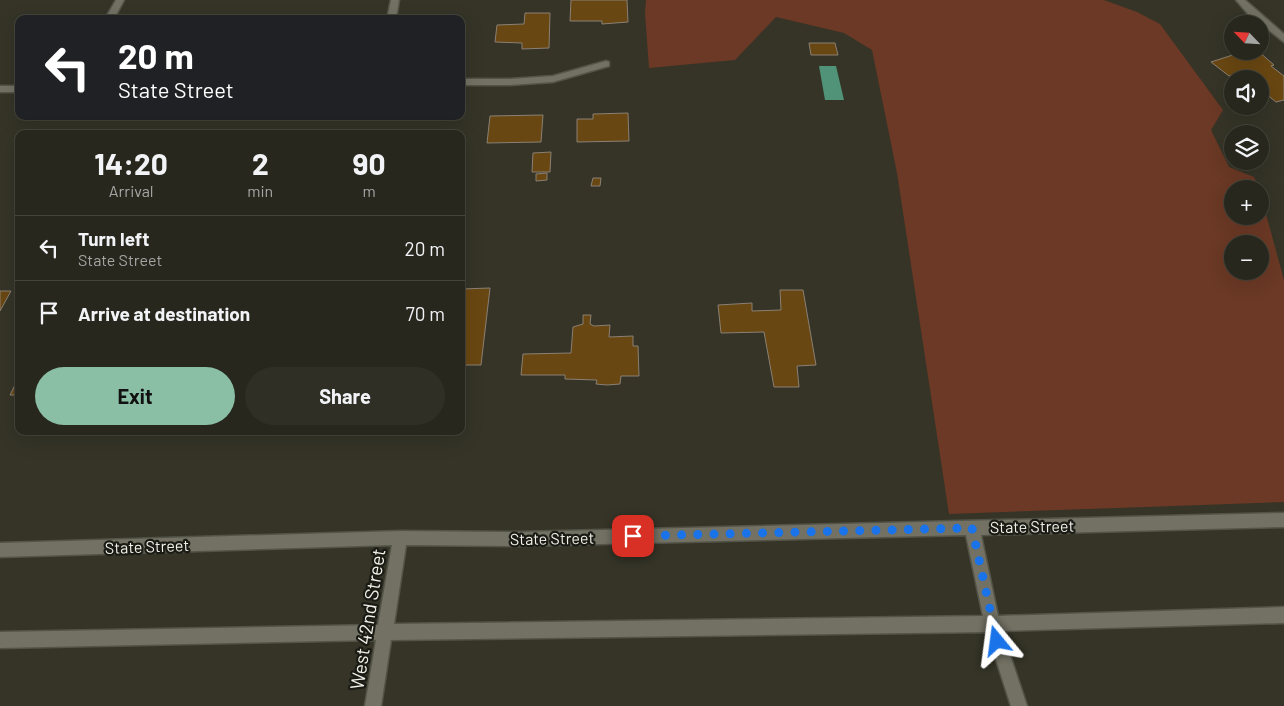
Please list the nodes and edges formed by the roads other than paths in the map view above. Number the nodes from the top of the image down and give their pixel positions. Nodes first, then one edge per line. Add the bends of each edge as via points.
1 (120, 0) edge
2 (395, 0) edge
3 (1240, 0) edge
4 (111, 15) edge
5 (392, 15) edge
6 (1284, 39) edge
7 (606, 64) dead end
8 (465, 82) edge
9 (0, 89) edge
10 (15, 89) edge
11 (1284, 520) edge
12 (972, 528) junction
13 (400, 538) junction
14 (0, 550) edge
15 (1284, 615) edge
16 (992, 624) junction
17 (384, 632) junction
18 (0, 640) edge
19 (373, 706) edge
20 (1019, 706) edge

1 - 4 street
2 - 5 street
3 - 6 street
7 - 8 street via 553,79
9 - 10 street
11 - 12 street, State Street
12 - 13 street, State Street via 520,539
12 - 16 street
13 - 14 street, State Street
13 - 17 street, West 42nd Street
15 - 16 street
16 - 17 street
16 - 20 street
17 - 18 street
17 - 19 street, West 42nd Street

